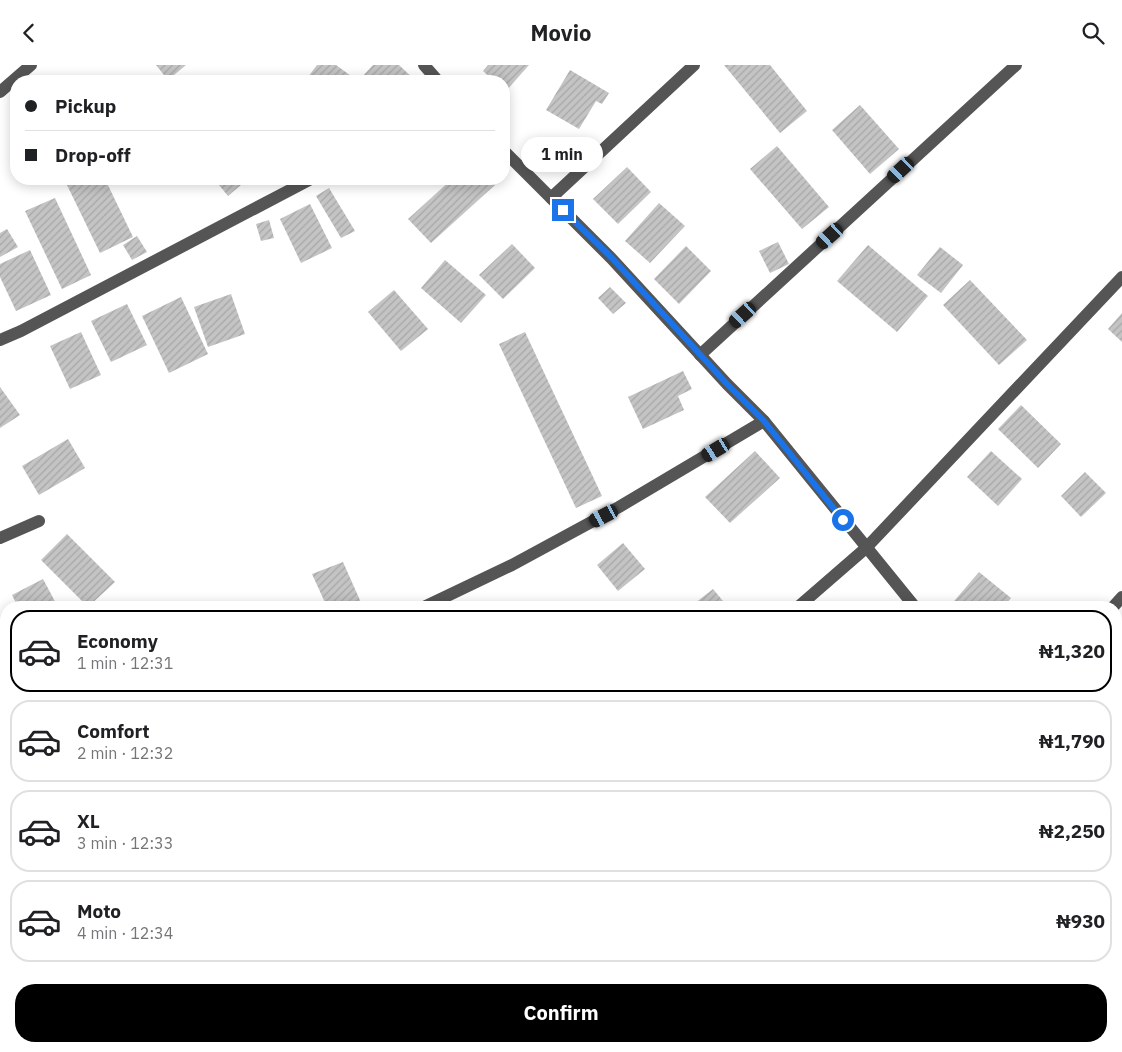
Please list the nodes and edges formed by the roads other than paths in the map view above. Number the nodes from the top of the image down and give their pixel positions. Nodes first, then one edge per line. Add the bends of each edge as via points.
1 (30, 65) edge
2 (424, 65) edge
3 (694, 65) edge
4 (1016, 65) edge
5 (19, 75) edge
6 (433, 75) edge
7 (10, 83) edge
8 (0, 92) edge
9 (510, 157) edge
10 (300, 185) edge
11 (551, 198) junction
12 (1122, 277) edge
13 (0, 341) edge
14 (700, 355) junction
15 (764, 421) junction
16 (40, 521) dead end
17 (0, 538) edge
18 (866, 548) junction
19 (437, 601) edge
20 (805, 601) edge
21 (910, 601) edge

1 - 5 street
2 - 6 street
3 - 11 street
4 - 14 street
7 - 8 street
9 - 11 street
10 - 13 street
11 - 14 street via 612,258
12 - 18 street
14 - 15 street
15 - 18 street
15 - 19 street via 619,507 512,565
16 - 17 street
18 - 20 street
18 - 21 street

